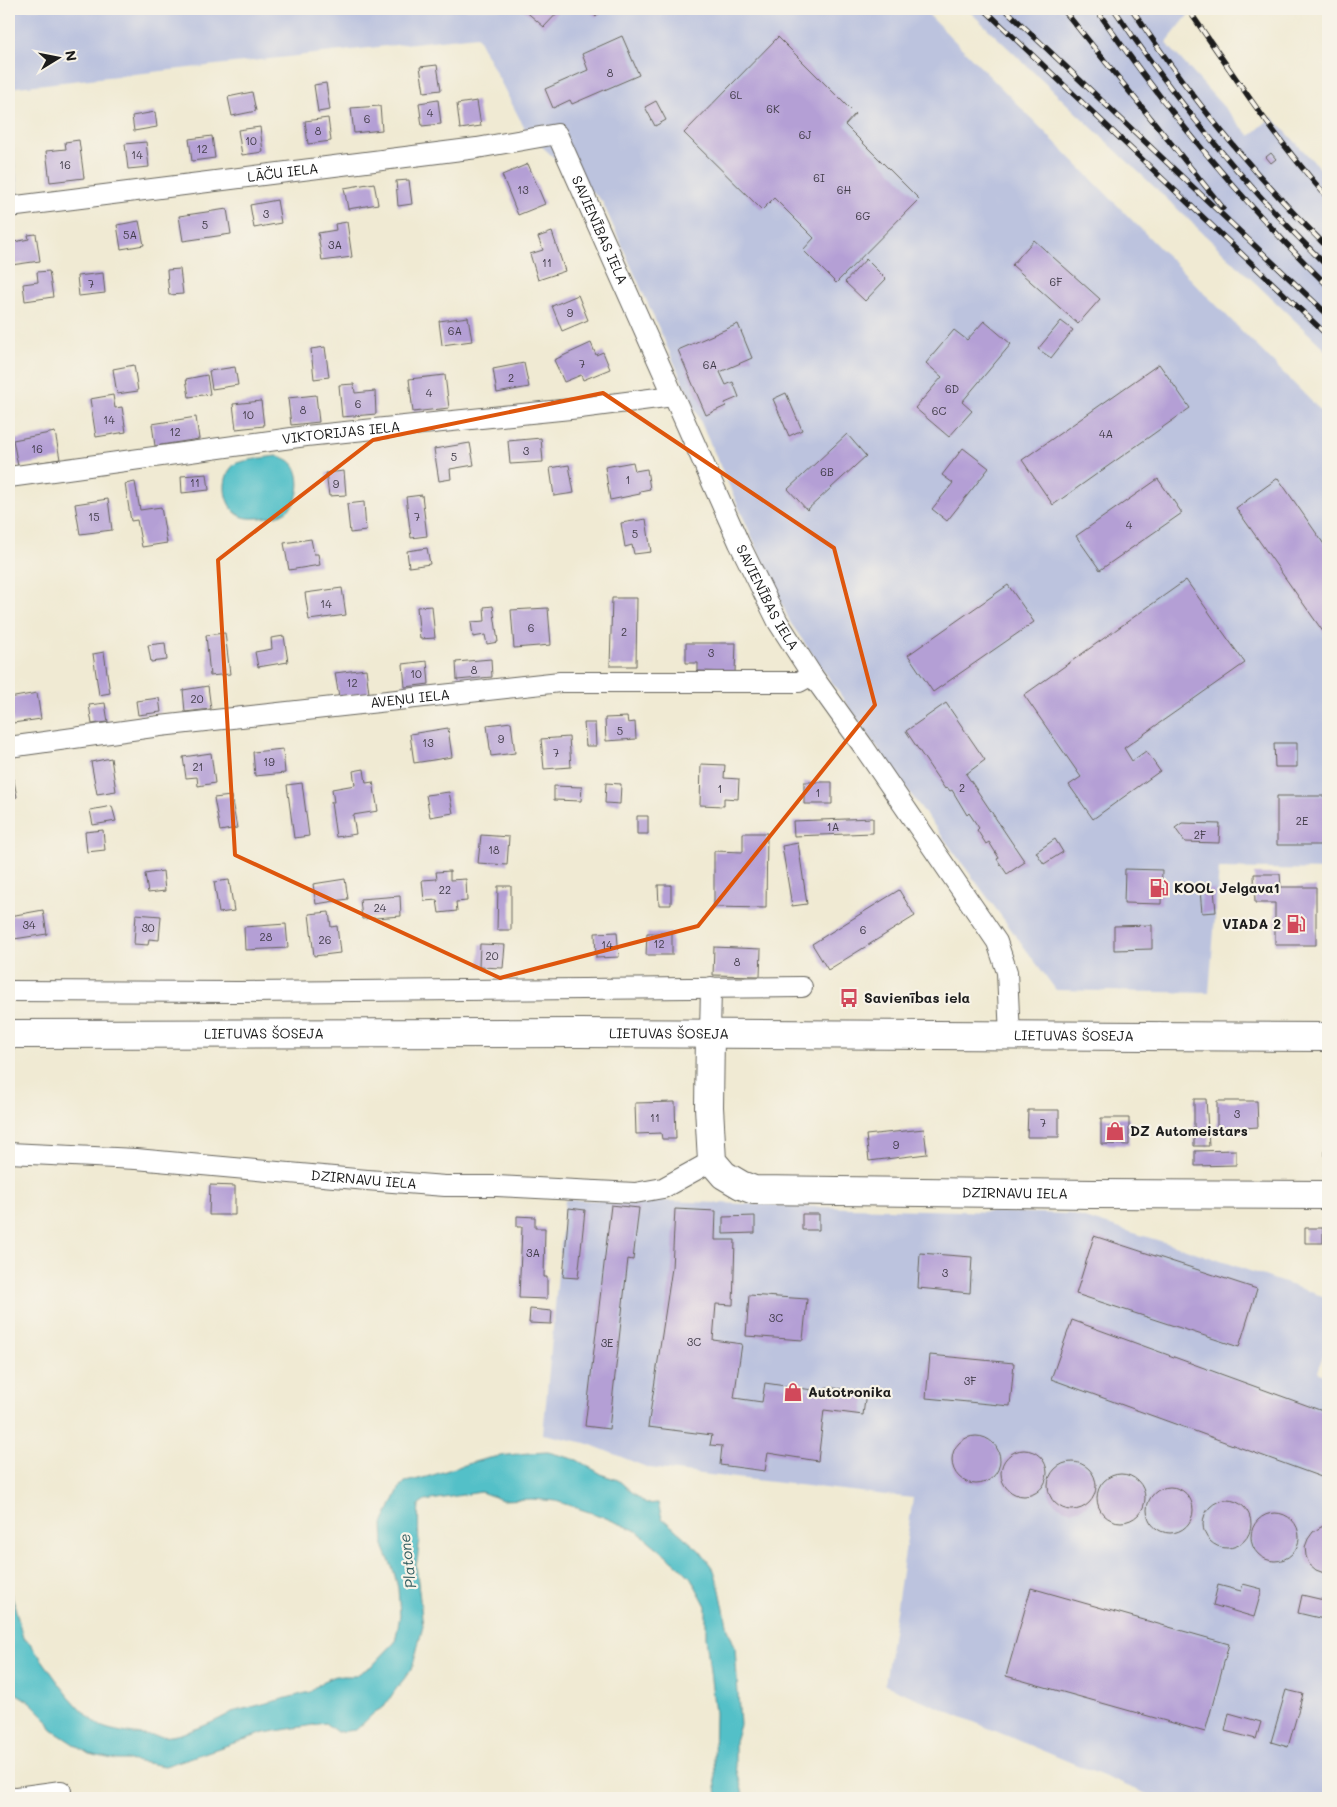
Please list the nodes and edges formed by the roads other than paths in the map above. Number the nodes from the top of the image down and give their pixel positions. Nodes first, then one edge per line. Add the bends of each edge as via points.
1 (558, 134) joint
2 (9, 207) edge
3 (673, 396) junction
4 (9, 477) edge
5 (812, 675) junction
6 (9, 747) edge
7 (802, 987) dead end
8 (711, 988) junction
9 (9, 991) edge
10 (9, 1034) edge
11 (710, 1034) junction
12 (1010, 1036) junction
13 (1328, 1037) edge
14 (9, 1153) edge
15 (712, 1161) junction
16 (1328, 1195) edge
17 (61, 1791) dead end
18 (9, 1798) edge

1 - 2 street, LĀČU IELA via 477,148
1 - 3 street, SAVIENĪBAS IELA
3 - 4 street, VIKTORIJAS IELA via 306,436
3 - 5 street, SAVIENĪBAS IELA via 758,582 778,622
5 - 6 street, AVEŅU IELA via 799,682 560,682 160,726
5 - 12 street, SAVIENĪBAS IELA via 997,942 1007,972
7 - 8 street
8 - 9 street
8 - 11 street
10 - 11 main road, LIETUVAS ŠOSEJA
11 - 12 main road, LIETUVAS ŠOSEJA
11 - 15 main road
12 - 13 main road, LIETUVAS ŠOSEJA
14 - 15 street, DZIRNAVU IELA via 136,1159 416,1184 635,1193 663,1188
15 - 16 main road, DZIRNAVU IELA via 724,1175 754,1190
17 - 18 street

